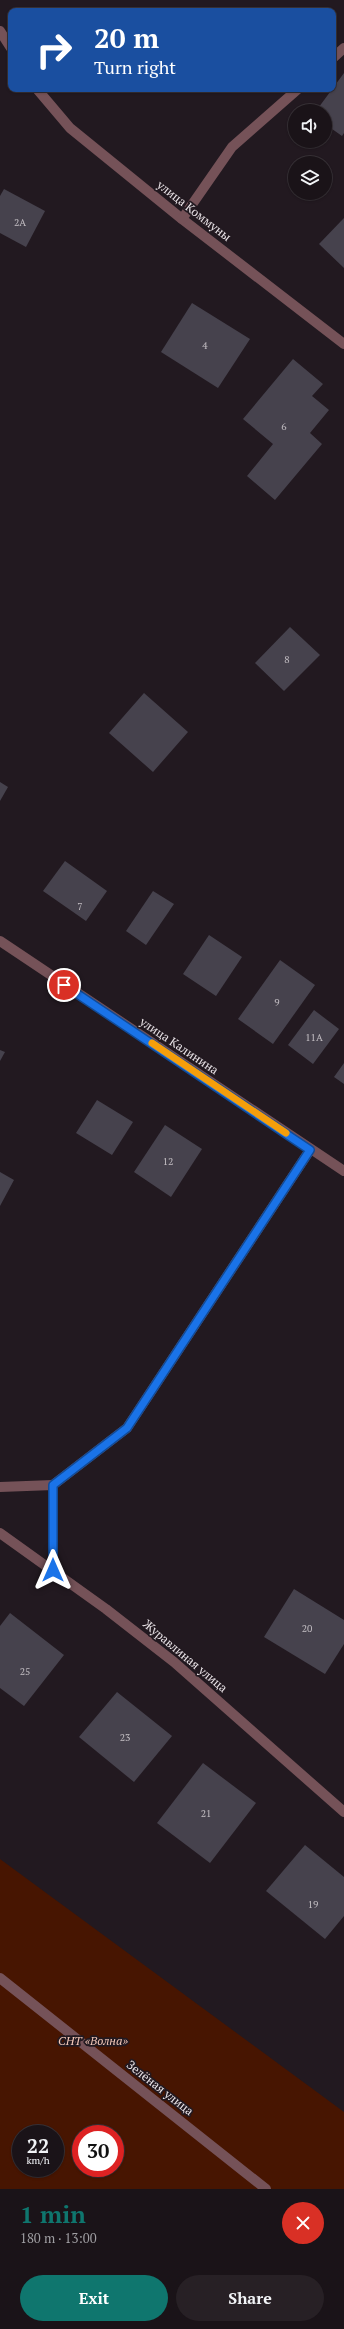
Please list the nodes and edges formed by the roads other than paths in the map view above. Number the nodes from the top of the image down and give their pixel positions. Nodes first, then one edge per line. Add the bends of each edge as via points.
1 (0, 31) edge
2 (8, 43) edge
3 (344, 48) edge
4 (336, 55) edge
5 (40, 92) edge
6 (295, 92) edge
7 (182, 219) junction
8 (344, 344) edge
9 (0, 941) edge
10 (310, 1150) junction
11 (344, 1171) edge
12 (53, 1485) junction
13 (0, 1487) edge
14 (0, 1533) edge
15 (53, 1570) junction
16 (344, 1812) edge
17 (0, 1978) edge
18 (266, 2189) edge

1 - 2 street
3 - 4 street
5 - 7 street, улица Коммуны via 70,128
6 - 7 street via 232,147
7 - 8 street, улица Коммуны
9 - 10 street, улица Калинина
10 - 11 street, улица Калинина
10 - 12 street via 127,1428
12 - 13 street
12 - 15 street
14 - 15 street, Журавлиная улица
15 - 16 street, Журавлиная улица via 174,1662
17 - 18 street, Зелёная улица

